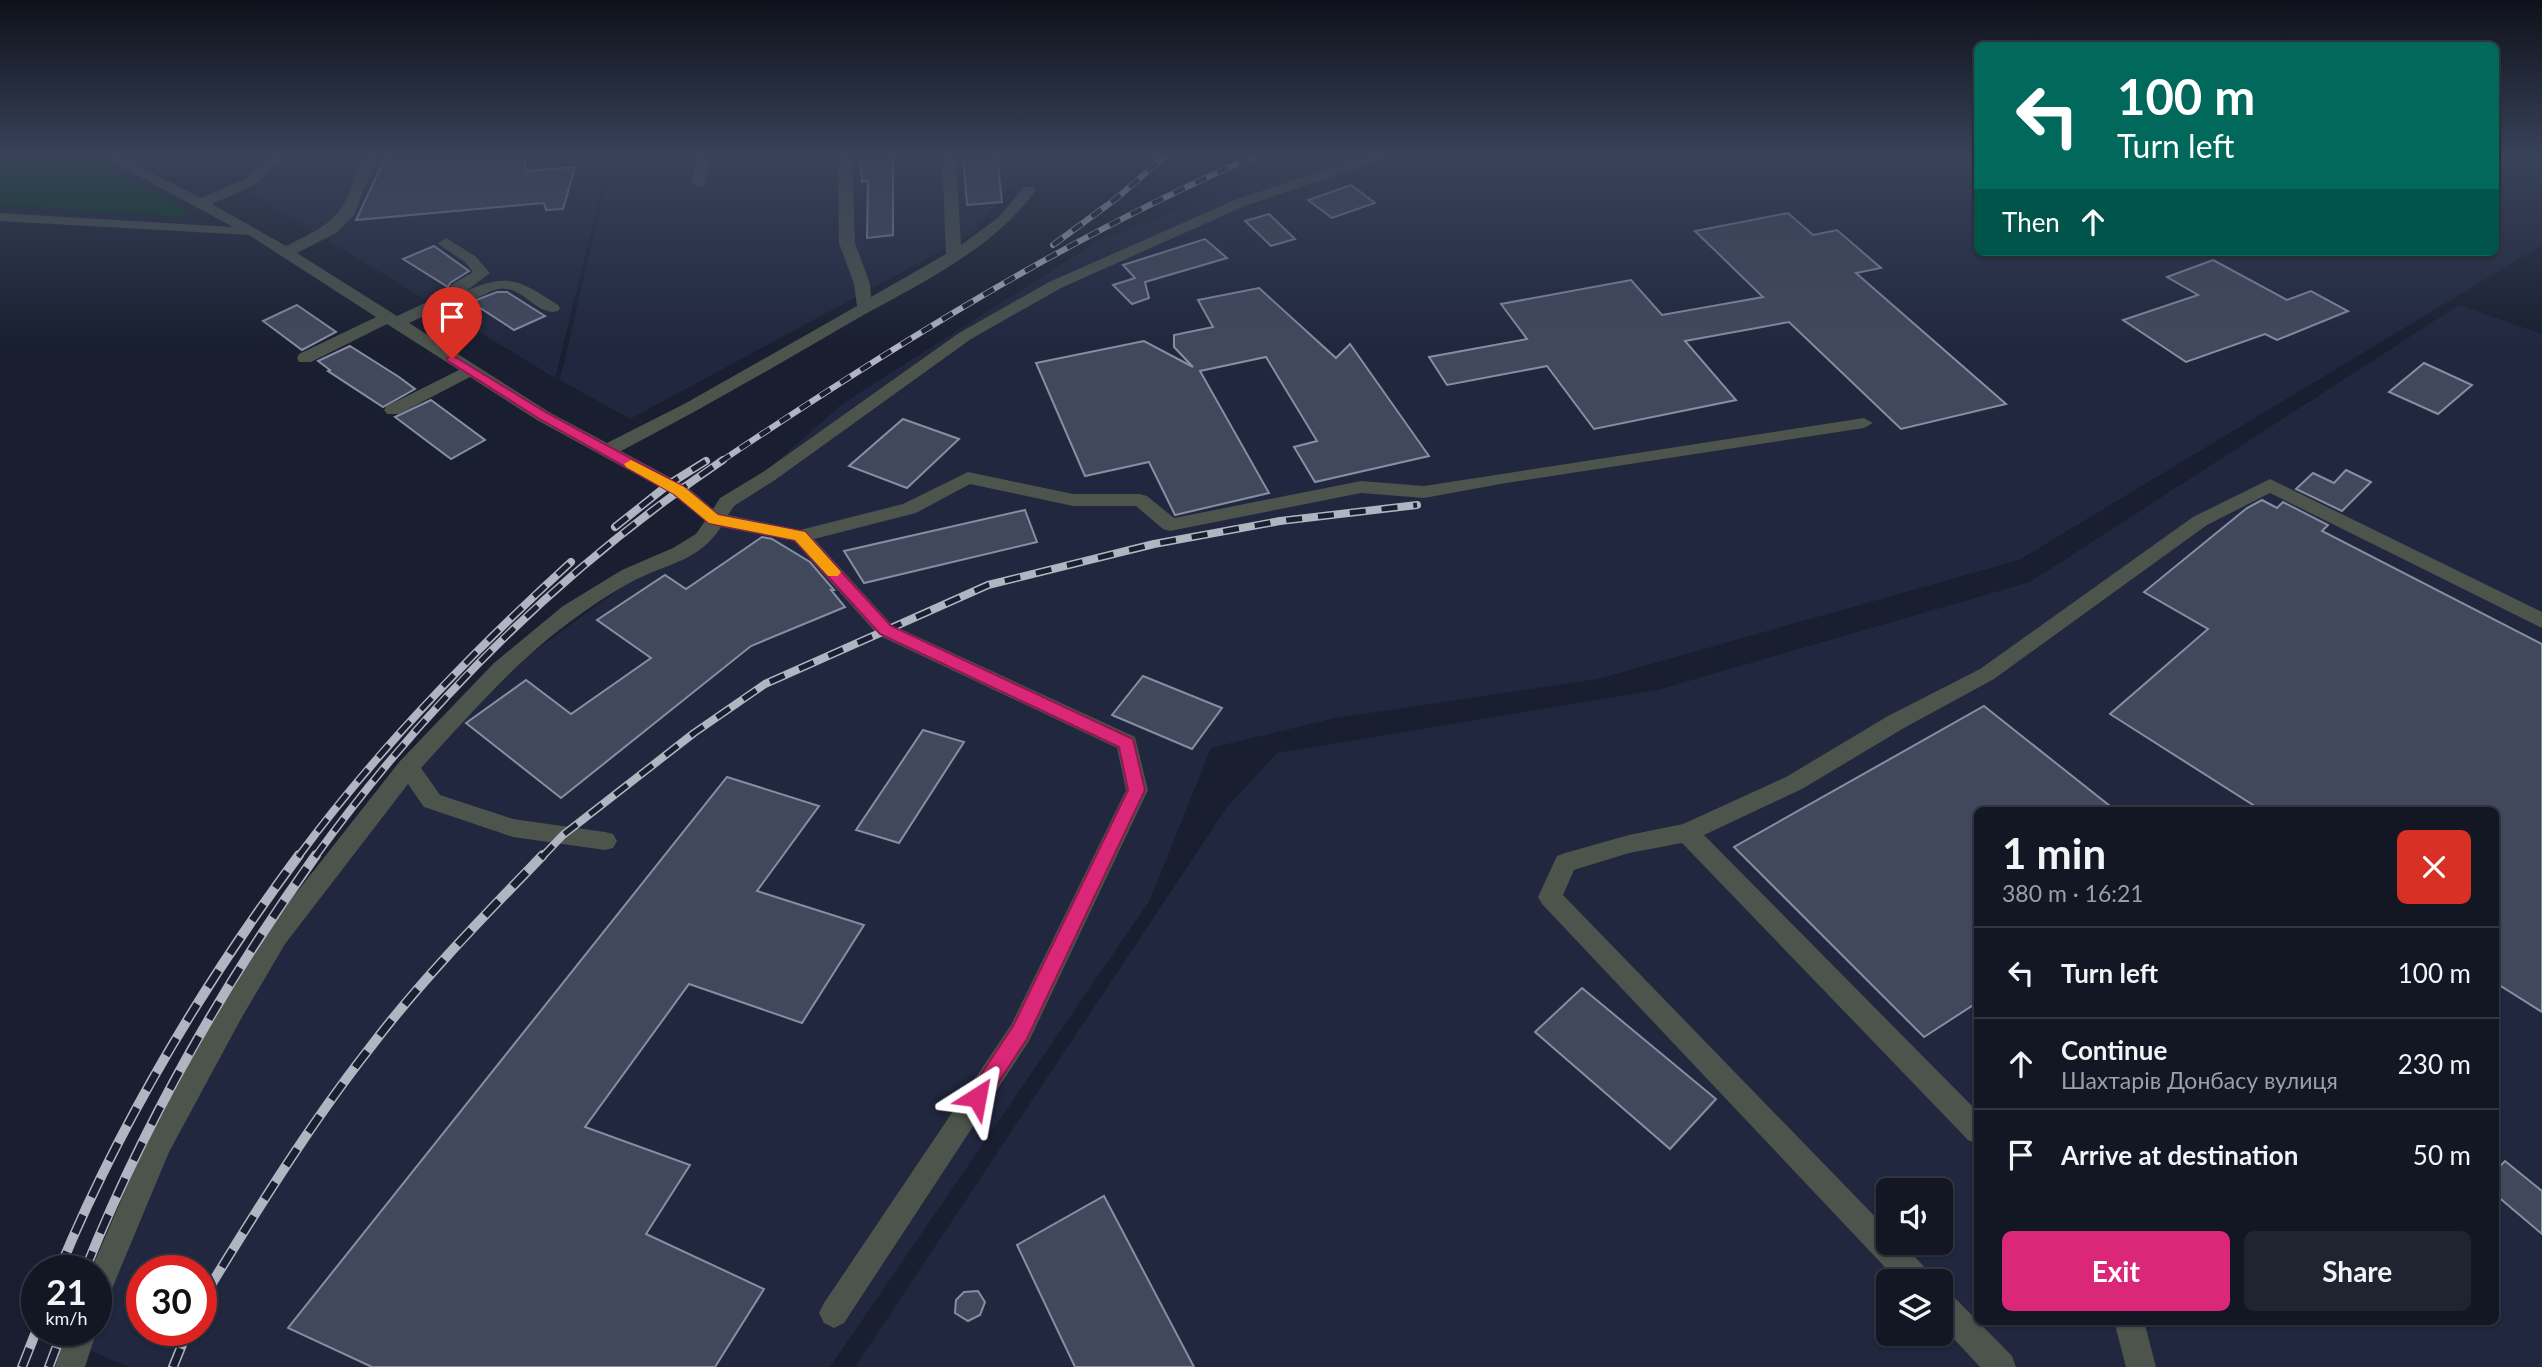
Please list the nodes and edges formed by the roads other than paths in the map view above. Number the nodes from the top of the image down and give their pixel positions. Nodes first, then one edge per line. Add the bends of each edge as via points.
1 (47, 220) edge
2 (230, 220) edge
3 (341, 220) edge
4 (846, 220) edge
5 (952, 220) edge
6 (1004, 220) edge
7 (1202, 220) edge
8 (254, 232) junction
9 (446, 243) dead end
10 (286, 253) junction
11 (954, 256) junction
12 (460, 293) junction
13 (552, 308) dead end
14 (865, 310) junction
15 (392, 320) junction
16 (305, 358) dead end
17 (471, 370) junction
18 (393, 410) dead end
19 (1864, 423) dead end
20 (606, 451) junction
21 (714, 519) junction
22 (800, 536) junction
23 (2542, 621) edge
24 (408, 767) junction
25 (1687, 833) junction
26 (605, 841) dead end
27 (1974, 1127) edge
28 (112, 1255) edge
29 (1906, 1269) edge
30 (834, 1313) dead end
31 (1953, 1317) edge
32 (2130, 1325) edge
33 (77, 1346) edge
34 (71, 1367) edge
35 (2001, 1367) edge
36 (2141, 1367) edge

1 - 8 street
2 - 8 street
3 - 10 street
4 - 14 street via 847,243 863,284
5 - 11 street
6 - 11 street
7 - 21 street via 1055,285 965,336 727,502
8 - 10 street
9 - 12 street via 482,272 457,288
10 - 15 street
11 - 14 street
12 - 13 street via 468,296 494,283 512,282
12 - 15 street
14 - 20 street
15 - 16 street
15 - 17 street
17 - 18 street
17 - 20 street
19 - 22 street via 1424,492 1361,487 1170,525 1140,500 1073,500 968,478 909,509
20 - 21 street via 679,491
21 - 22 street
21 - 24 street via 703,539 680,554 629,575 570,611 501,668
22 - 30 street via 885,630 1127,743 1137,790 1020,1033
23 - 25 street via 2270,485 2200,521 1987,674 1794,783
24 - 26 street via 432,801 513,828
24 - 28 street via 276,937 159,1144
25 - 27 street
25 - 29 street via 1565,863 1550,897
31 - 35 street
32 - 36 street
33 - 34 street

